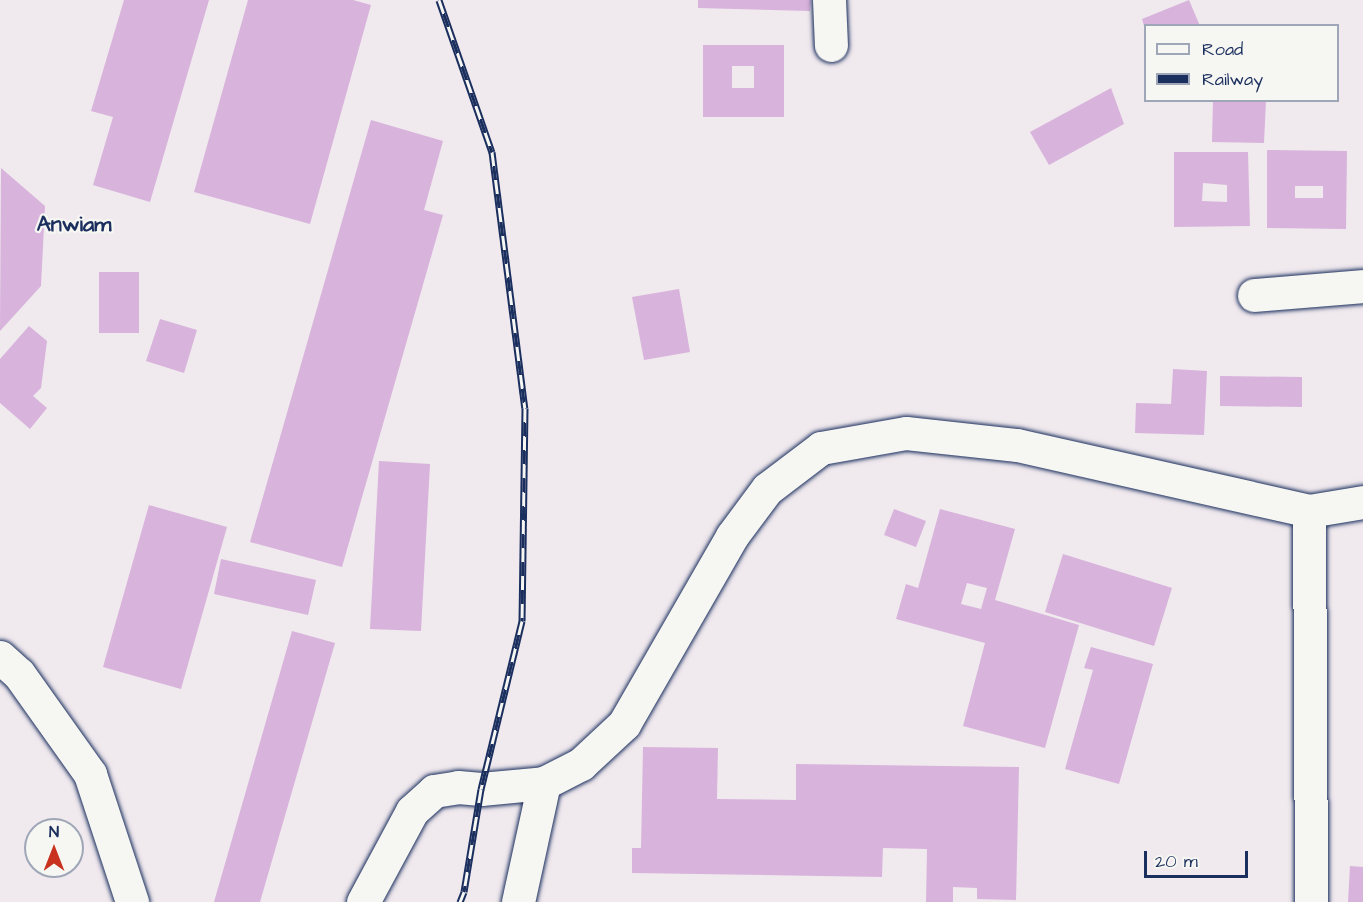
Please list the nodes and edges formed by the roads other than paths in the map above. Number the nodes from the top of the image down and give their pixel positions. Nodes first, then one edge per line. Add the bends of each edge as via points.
1 (829, 0) edge
2 (831, 45) dead end
3 (1363, 286) edge
4 (1254, 295) dead end
5 (1363, 502) edge
6 (1309, 511) junction
7 (0, 657) edge
8 (544, 783) junction
9 (132, 902) edge
10 (363, 902) edge
11 (518, 902) edge
12 (1311, 902) edge

1 - 2 street
3 - 4 street
5 - 6 street
6 - 8 street via 1017,445 906,433 821,448 767,489 732,536 624,724 581,764
6 - 12 street
7 - 9 street via 19,674 90,774
8 - 10 street via 434,791 412,811
8 - 11 street

